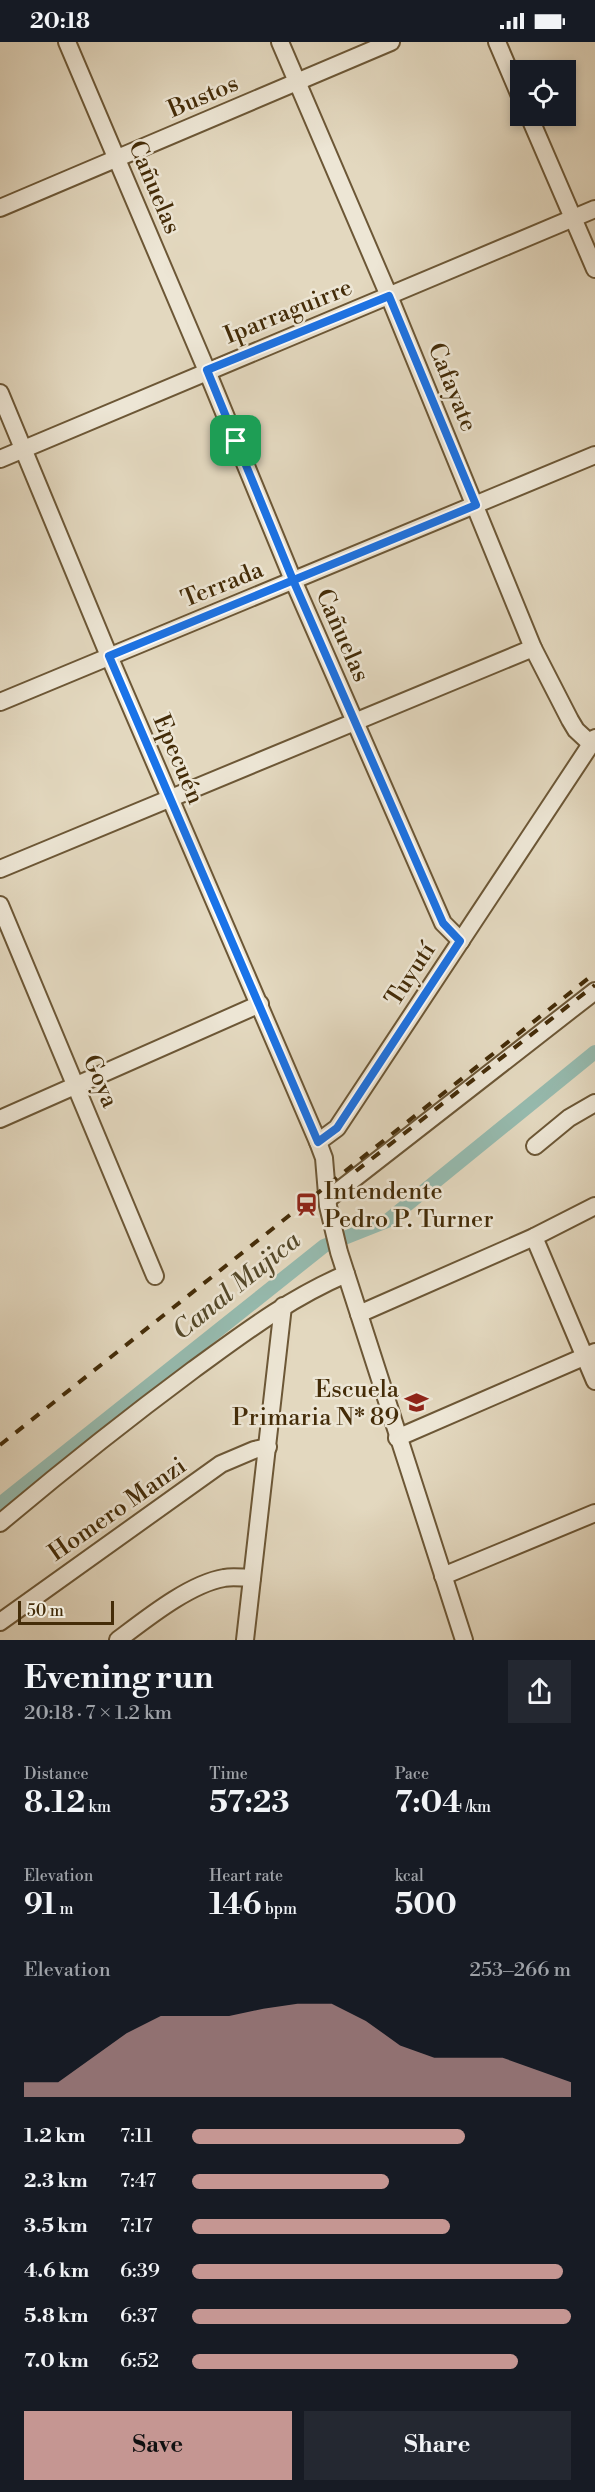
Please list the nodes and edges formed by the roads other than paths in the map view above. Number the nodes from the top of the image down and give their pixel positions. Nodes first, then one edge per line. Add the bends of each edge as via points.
1 (67, 42) edge
2 (280, 42) edge
3 (391, 42) edge
4 (497, 42) edge
5 (510, 73) edge
6 (297, 82) junction
7 (533, 126) edge
8 (117, 159) junction
9 (0, 208) edge
10 (595, 209) edge
11 (573, 218) junction
12 (595, 269) edge
13 (389, 296) junction
14 (207, 370) junction
15 (0, 393) edge
16 (23, 449) junction
17 (595, 455) edge
18 (0, 459) edge
19 (476, 505) junction
20 (293, 580) junction
21 (533, 648) junction
22 (109, 656) junction
23 (0, 702) edge
24 (354, 721) junction
25 (593, 741) edge
26 (170, 798) junction
27 (0, 869) edge
28 (0, 905) edge
29 (460, 941) junction
30 (595, 991) edge
31 (260, 1004) junction
32 (77, 1086) junction
33 (595, 1103) edge
34 (0, 1119) edge
35 (318, 1142) junction
36 (535, 1146) dead end
37 (328, 1199) junction
38 (595, 1206) edge
39 (534, 1237) junction
40 (346, 1274) junction
41 (155, 1276) dead end
42 (283, 1306) junction
43 (359, 1314) junction
44 (589, 1354) edge
45 (595, 1381) edge
46 (398, 1438) junction
47 (268, 1447) junction
48 (595, 1513) edge
49 (0, 1523) edge
50 (443, 1576) junction
51 (252, 1578) junction
52 (0, 1622) edge
53 (118, 1640) edge
54 (245, 1640) edge
55 (464, 1640) edge

1 - 8 street, Cañuelas
2 - 6 street, Cafayate
3 - 6 street, Bustos
4 - 5 street
6 - 8 street, Bustos
6 - 13 street, Cafayate
7 - 11 street
8 - 9 street, Bustos
8 - 14 street, Cañuelas
10 - 11 street, Iparraguirre
11 - 12 street
11 - 13 street, Iparraguirre
13 - 14 street, Iparraguirre
13 - 19 street, Cafayate
14 - 16 street, Iparraguirre
14 - 20 street, Cañuelas
15 - 16 street, Epecuén
16 - 18 street, Iparraguirre
16 - 22 street, Epecuén
17 - 19 street, Terrada
19 - 20 street, Terrada
19 - 21 street, Cafayate
20 - 22 street, Terrada
20 - 24 street, Cañuelas
21 - 24 street
21 - 25 street, Cafayate via 576,730
22 - 23 street, Terrada
22 - 26 street, Epecuén
24 - 26 street
24 - 29 street, Cañuelas via 443,923
25 - 29 street, Tuyutí
26 - 27 street
26 - 31 street, Epecuén
28 - 32 street, Goya
29 - 35 street, Tuyutí via 337,1128
30 - 37 street
31 - 32 street
31 - 35 street, Epecuén
32 - 34 street
32 - 41 street, Goya
33 - 36 street
35 - 37 street, Epecuén
37 - 40 street, Epecuén
38 - 39 street
39 - 43 street
39 - 44 street
40 - 42 street
40 - 43 street, Epecuén
42 - 47 street
42 - 49 street via 106,1435
43 - 46 street, Epecuén
44 - 45 street
44 - 46 street
46 - 50 street, Epecuén
47 - 51 street
47 - 52 street, Homero Manzi via 221,1464
48 - 50 street
50 - 55 street, Epecuén
51 - 53 street via 225,1577 211,1582 165,1605
51 - 54 street

